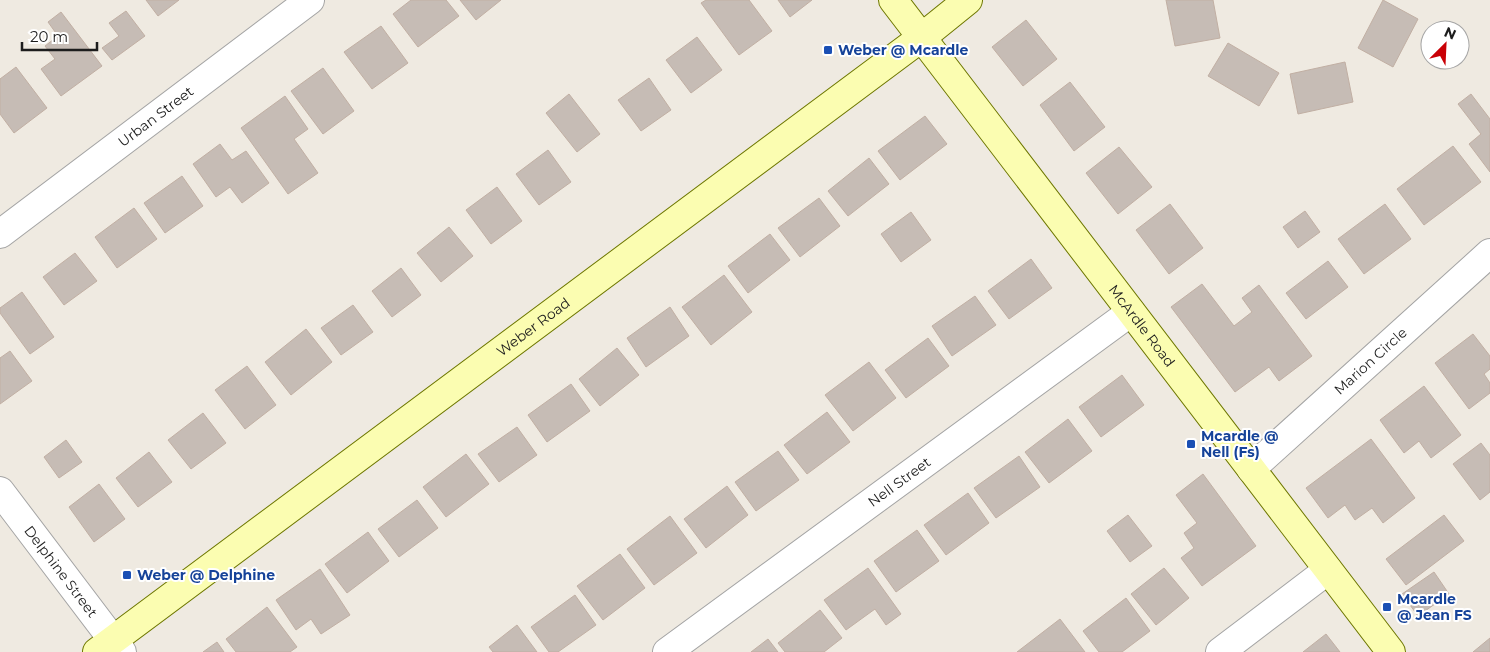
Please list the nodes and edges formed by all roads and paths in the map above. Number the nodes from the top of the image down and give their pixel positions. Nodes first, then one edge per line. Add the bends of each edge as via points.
1 (310, 0) edge
2 (893, 0) edge
3 (968, 0) edge
4 (922, 38) junction
5 (0, 234) edge
6 (1490, 254) edge
7 (1131, 312) junction
8 (1251, 469) junction
9 (0, 491) edge
10 (1328, 570) junction
11 (111, 648) edge
12 (667, 652) edge
13 (1220, 652) edge
14 (1391, 652) edge

1 - 5 street, Urban Street
2 - 4 main road, McArdle Road
3 - 4 main road, Weber Road
4 - 7 main road, McArdle Road
4 - 11 main road, Weber Road
6 - 8 street, Marion Circle
7 - 8 main road, McArdle Road
7 - 12 street, Nell Street
8 - 10 main road, McArdle Road
9 - 11 street, Delphine Street
10 - 13 street
10 - 14 main road, McArdle Road

